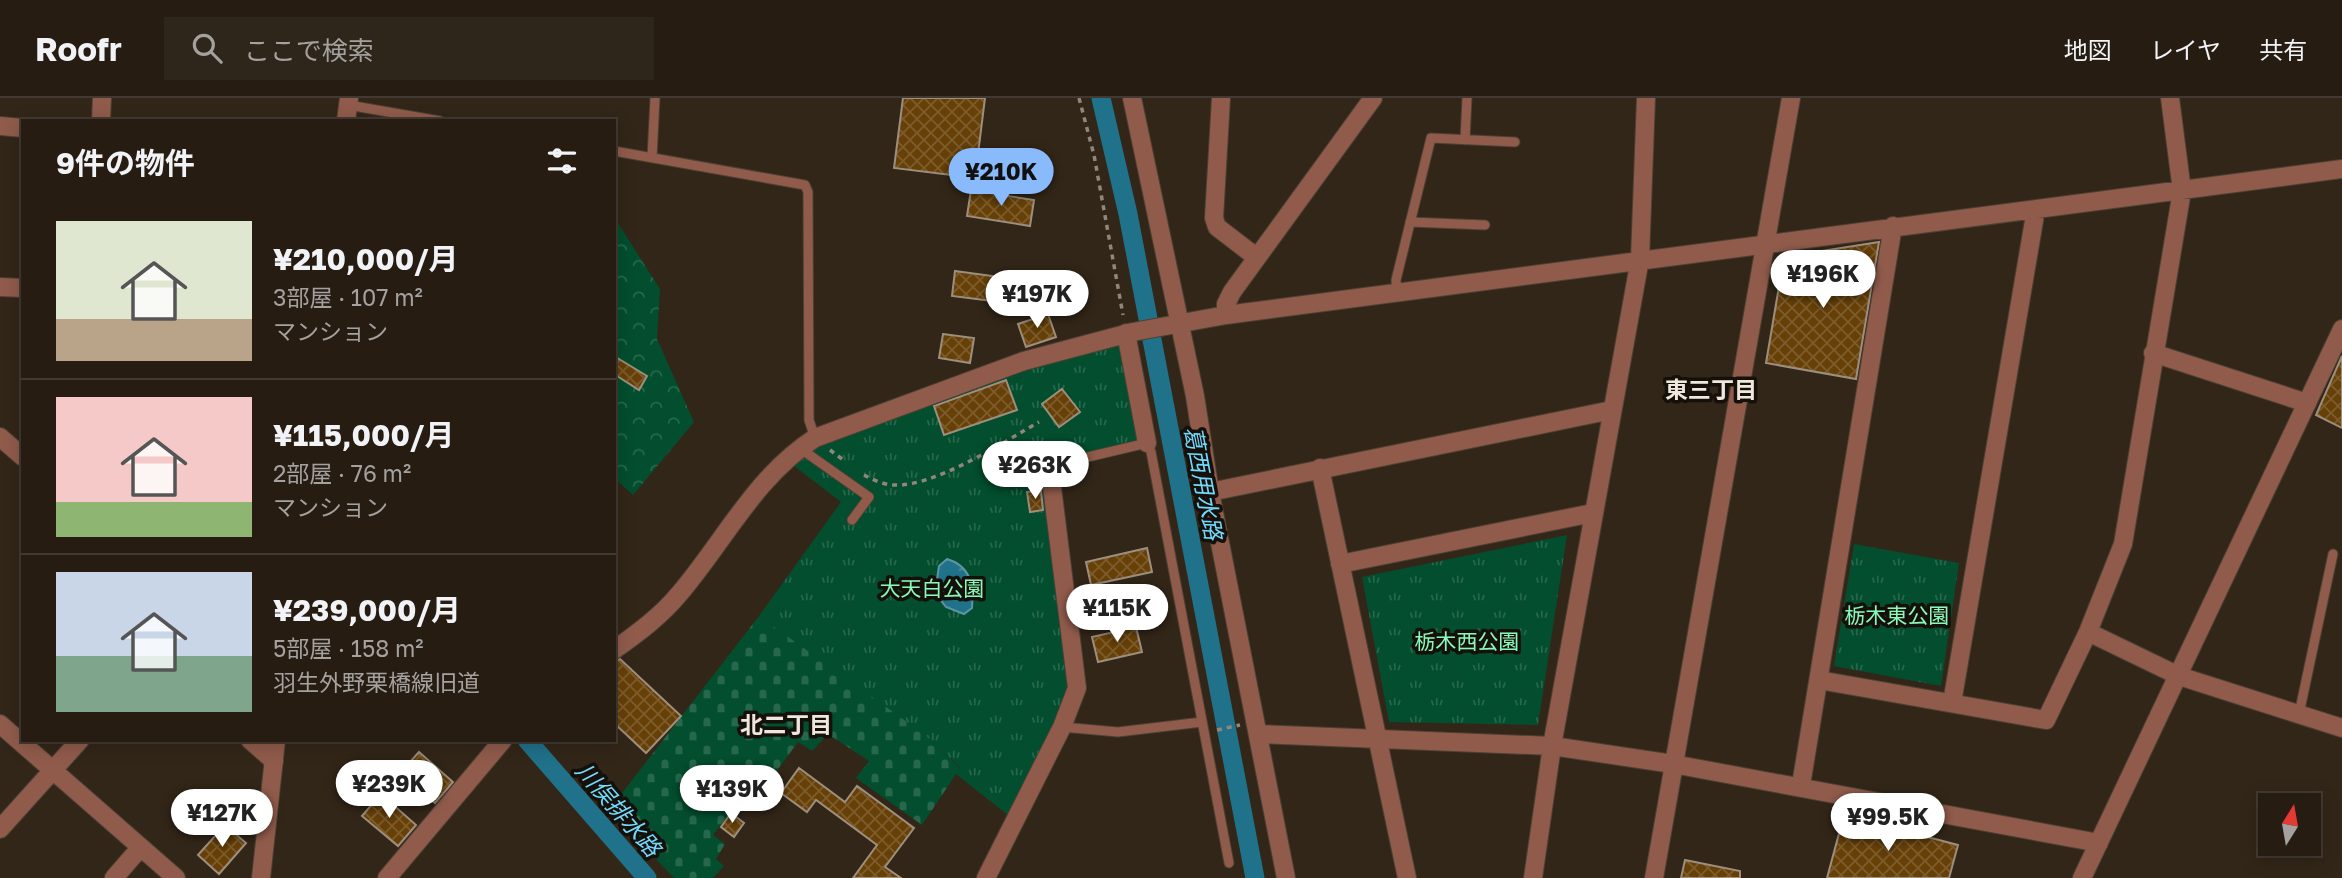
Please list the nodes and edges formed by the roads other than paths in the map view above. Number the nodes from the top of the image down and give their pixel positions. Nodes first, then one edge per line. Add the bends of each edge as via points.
1 (102, 98) edge
2 (655, 98) edge
3 (1132, 98) edge
4 (1222, 98) edge
5 (1373, 98) edge
6 (1467, 98) edge
7 (1646, 98) edge
8 (1791, 98) edge
9 (2170, 98) edge
10 (348, 108) edge
11 (101, 119) edge
12 (426, 119) edge
13 (0, 126) edge
14 (21, 128) edge
15 (1465, 140) junction
16 (1515, 142) dead end
17 (616, 151) edge
18 (652, 158) junction
19 (2342, 169) edge
20 (2182, 191) junction
21 (2036, 209) junction
22 (1410, 222) junction
23 (1485, 225) dead end
24 (1893, 226) junction
25 (1766, 242) junction
26 (1256, 257) junction
27 (1640, 259) junction
28 (0, 287) edge
29 (21, 288) edge
30 (1397, 294) junction
31 (1226, 315) junction
32 (1174, 323) junction
33 (1128, 329) junction
34 (2342, 330) edge
35 (2153, 353) junction
36 (2307, 404) junction
37 (1612, 410) junction
38 (0, 437) edge
39 (807, 443) junction
40 (1147, 443) junction
41 (21, 455) edge
42 (1320, 468) junction
43 (1050, 471) joint
44 (1210, 492) junction
45 (1593, 513) junction
46 (852, 520) dead end
47 (2333, 554) dead end
48 (1340, 564) junction
49 (2088, 632) junction
50 (616, 649) edge
51 (2179, 676) junction
52 (1819, 680) junction
53 (1952, 703) junction
54 (2299, 714) junction
55 (1202, 722) junction
56 (0, 724) edge
57 (1062, 727) junction
58 (2342, 728) edge
59 (1259, 734) junction
60 (1377, 738) junction
61 (78, 742) edge
62 (252, 742) edge
63 (276, 742) edge
64 (501, 742) edge
65 (1552, 746) junction
66 (274, 761) junction
67 (1673, 764) junction
68 (53, 771) junction
69 (1801, 785) junction
70 (0, 829) edge
71 (2099, 843) junction
72 (140, 848) junction
73 (1229, 863) dead end
74 (114, 878) edge
75 (176, 878) edge
76 (261, 878) edge
77 (387, 878) edge
78 (986, 878) edge
79 (1286, 878) edge
80 (1407, 878) edge
81 (1533, 878) edge
82 (1654, 878) edge
83 (2082, 878) edge

1 - 11 street
2 - 18 lane
3 - 32 street
4 - 26 street via 1214,218 1217,227
5 - 26 street
6 - 15 lane
7 - 27 street
8 - 25 street
9 - 20 street
10 - 12 lane
13 - 14 street
15 - 16 lane
15 - 22 lane via 1431,138
17 - 18 lane
18 - 39 lane via 804,185 808,192
19 - 20 street
20 - 21 street
20 - 35 street
21 - 24 street
21 - 53 street
22 - 23 lane
22 - 30 lane
24 - 25 street
24 - 52 street
25 - 27 street
25 - 67 street
26 - 31 street via 1232,292
27 - 30 street
27 - 37 street
28 - 29 street
30 - 31 street
31 - 32 street
32 - 33 street
32 - 44 street via 1195,396
33 - 39 street via 1024,361
33 - 40 street
34 - 36 street
35 - 36 street
35 - 49 street via 2123,544
36 - 51 street
37 - 42 street
37 - 45 street
38 - 41 street
39 - 46 lane via 869,497
39 - 50 street via 757,489 681,593
40 - 43 lane via 1054,465
40 - 55 lane
42 - 44 street
42 - 48 street
43 - 57 street via 1078,681
44 - 59 street
45 - 48 street
45 - 65 street
47 - 54 lane
48 - 60 street
49 - 51 street
49 - 53 street via 2046,720
51 - 54 street
51 - 71 street
52 - 53 street
52 - 69 street
54 - 58 street
55 - 57 lane via 1118,732
55 - 73 lane
56 - 68 street
57 - 78 street
59 - 60 street
59 - 79 street
60 - 65 street
60 - 80 street
61 - 68 street
62 - 66 street
63 - 66 street
64 - 77 street
65 - 67 street
65 - 81 street
66 - 76 street
67 - 69 street
67 - 82 street
68 - 70 street
68 - 72 street
69 - 71 street
71 - 83 street
72 - 74 street
72 - 75 street

